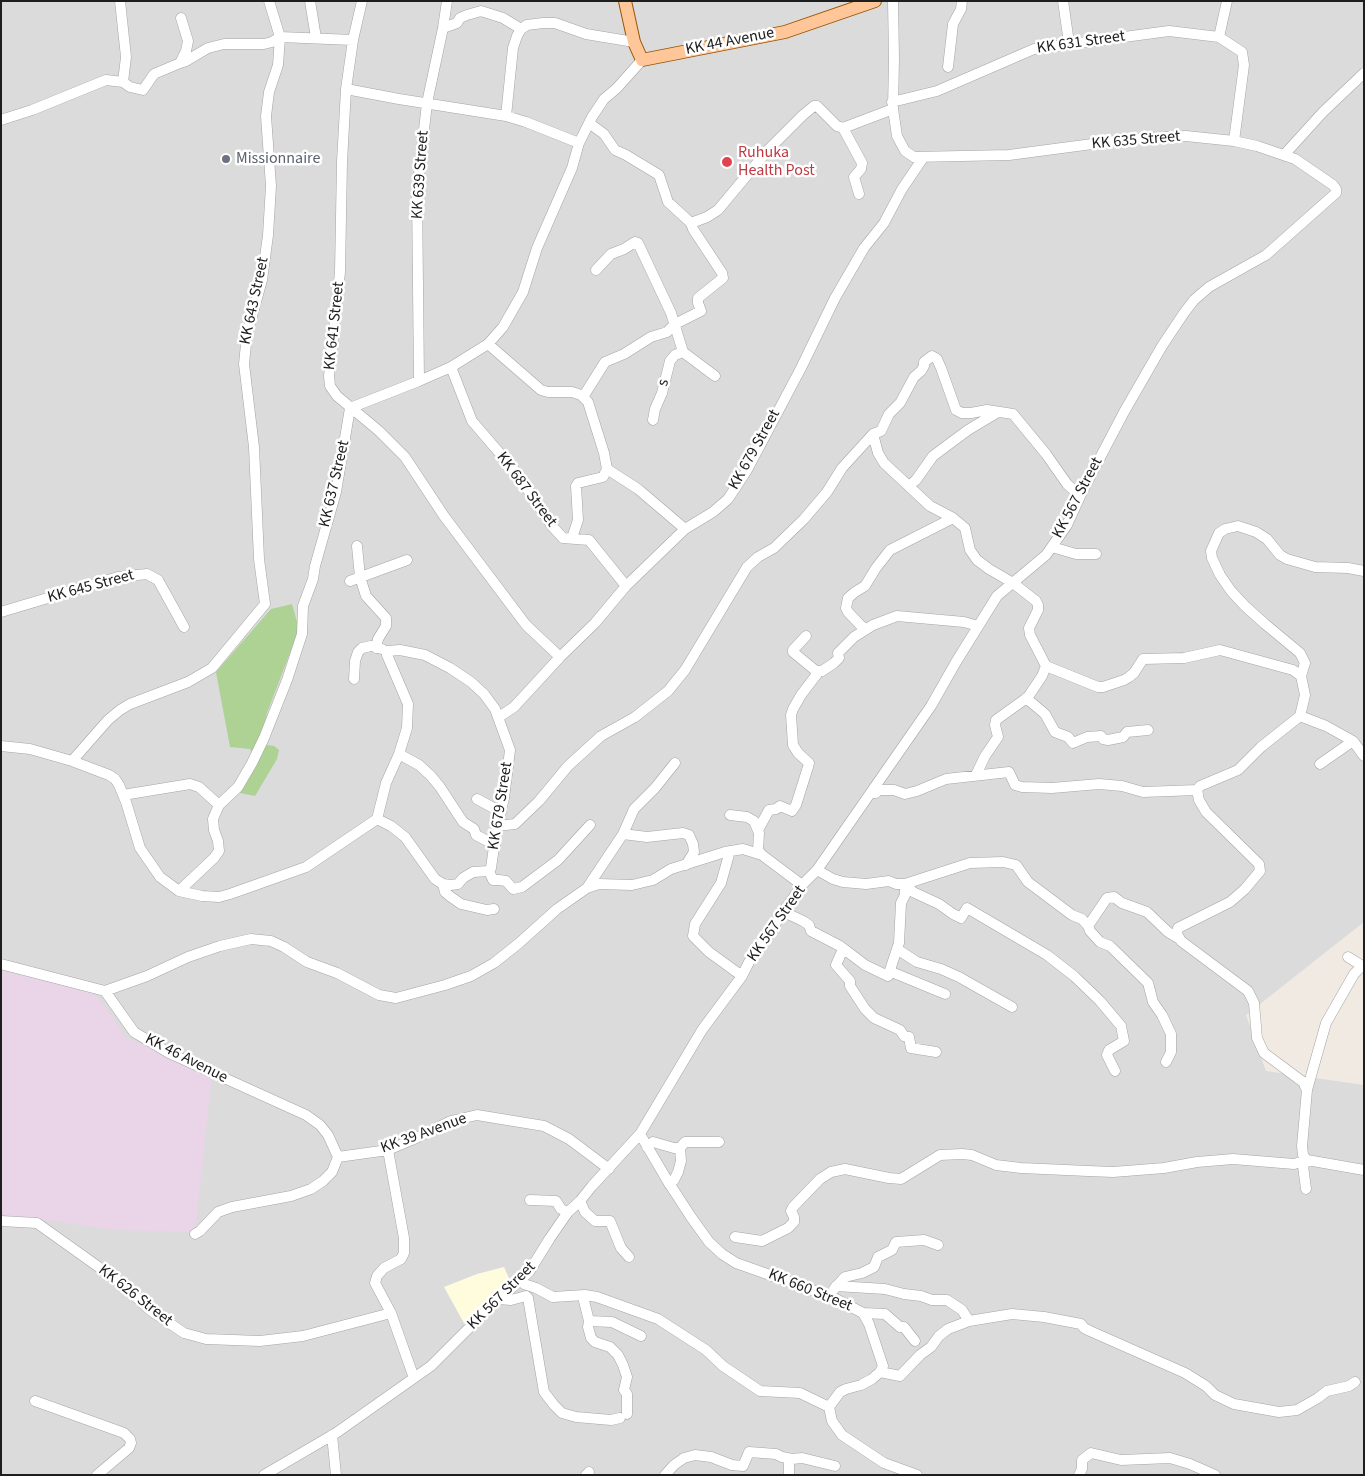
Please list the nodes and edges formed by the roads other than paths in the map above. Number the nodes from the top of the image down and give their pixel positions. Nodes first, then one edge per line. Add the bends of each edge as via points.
1 (120, 1) edge
2 (269, 1) edge
3 (310, 1) edge
4 (362, 1) edge
5 (447, 1) edge
6 (625, 1) edge
7 (875, 1) edge
8 (892, 1) edge
9 (962, 1) edge
10 (1063, 1) edge
11 (1227, 1) edge
12 (861, 4) edge
13 (181, 18) dead end
14 (443, 28) junction
15 (522, 30) junction
16 (280, 37) junction
17 (1219, 37) junction
18 (316, 38) junction
19 (352, 40) junction
20 (634, 42) junction
21 (1069, 43) junction
22 (642, 60) junction
23 (180, 63) junction
24 (948, 67) dead end
25 (1364, 73) edge
26 (123, 82) junction
27 (346, 89) junction
28 (427, 103) junction
29 (892, 106) junction
30 (506, 116) junction
31 (1, 120) edge
32 (589, 122) junction
33 (843, 128) junction
34 (1234, 141) junction
35 (579, 143) junction
36 (1284, 155) junction
37 (923, 158) junction
38 (859, 194) dead end
39 (691, 223) junction
40 (596, 270) dead end
41 (1201, 293) joint
42 (675, 324) junction
43 (488, 344) junction
44 (683, 352) junction
45 (450, 367) junction
46 (715, 376) dead end
47 (419, 381) junction
48 (583, 397) junction
49 (350, 408) junction
50 (998, 412) junction
51 (653, 420) dead end
52 (873, 434) junction
53 (607, 469) junction
54 (909, 486) junction
55 (1080, 496) junction
56 (953, 518) junction
57 (685, 529) junction
58 (572, 538) junction
59 (357, 546) dead end
60 (1052, 546) junction
61 (1096, 554) dead end
62 (407, 560) dead end
63 (1364, 571) edge
64 (355, 579) junction
65 (1013, 583) junction
66 (626, 586) junction
67 (1, 612) edge
68 (978, 626) junction
69 (184, 627) dead end
70 (865, 630) junction
71 (806, 636) dead end
72 (376, 648) junction
73 (390, 650) junction
74 (560, 657) junction
75 (1046, 666) junction
76 (816, 671) junction
77 (1301, 676) junction
78 (354, 680) dead end
79 (1026, 698) junction
80 (1300, 716) junction
81 (499, 717) junction
82 (1148, 730) dead end
83 (1353, 741) junction
84 (1, 746) edge
85 (399, 754) junction
86 (1364, 756) edge
87 (72, 761) junction
88 (675, 763) dead end
89 (1320, 764) dead end
90 (976, 775) junction
91 (1197, 790) junction
92 (871, 792) junction
93 (123, 795) junction
94 (477, 799) dead end
95 (219, 805) junction
96 (500, 812) junction
97 (730, 815) dead end
98 (377, 819) junction
99 (497, 826) junction
100 (590, 826) dead end
101 (758, 830) junction
102 (623, 834) junction
103 (495, 845) junction
104 (730, 851) junction
105 (762, 856) junction
106 (686, 865) junction
107 (817, 870) junction
108 (489, 871) junction
109 (442, 884) junction
110 (905, 884) junction
111 (802, 886) junction
112 (587, 888) junction
113 (179, 891) junction
114 (494, 909) dead end
115 (784, 912) junction
116 (1088, 926) junction
117 (1178, 938) junction
118 (897, 948) junction
119 (843, 949) junction
120 (1348, 957) dead end
121 (1, 964) edge
122 (1363, 966) edge
123 (742, 976) junction
124 (888, 976) junction
125 (105, 992) junction
126 (945, 994) dead end
127 (1012, 1007) dead end
128 (936, 1052) dead end
129 (1166, 1062) dead end
130 (1115, 1071) dead end
131 (1307, 1090) junction
132 (640, 1134) junction
133 (719, 1142) dead end
134 (647, 1147) junction
135 (680, 1148) junction
136 (388, 1150) junction
137 (338, 1157) junction
138 (1307, 1160) junction
139 (609, 1169) junction
140 (1364, 1170) edge
141 (669, 1184) junction
142 (1306, 1189) dead end
143 (530, 1200) dead end
144 (580, 1202) junction
145 (568, 1212) junction
146 (1, 1222) edge
147 (195, 1234) dead end
148 (735, 1237) dead end
149 (938, 1245) dead end
150 (629, 1257) dead end
151 (521, 1280) junction
152 (836, 1286) junction
153 (585, 1295) junction
154 (832, 1297) junction
155 (499, 1299) junction
156 (863, 1313) junction
157 (392, 1314) junction
158 (589, 1321) junction
159 (969, 1321) junction
160 (641, 1336) dead end
161 (915, 1341) dead end
162 (880, 1372) junction
163 (414, 1378) junction
164 (1355, 1382) dead end
165 (35, 1401) dead end
166 (829, 1407) junction
167 (332, 1435) junction
168 (792, 1459) junction
169 (835, 1466) dead end
170 (97, 1475) edge
171 (264, 1475) edge
172 (336, 1475) edge
173 (665, 1475) edge
174 (790, 1475) edge
175 (918, 1475) edge
176 (1079, 1475) edge
177 (1216, 1475) edge

1 - 26 street via 126,57
2 - 16 street, KK 643 Street
3 - 18 street
4 - 19 street, KK 641 Street
5 - 14 street, KK 639 Street
6 - 20 main road
7 - 12 main road, KK 44 Avenue
8 - 29 street
9 - 24 street via 953,24
10 - 21 street
11 - 17 street
12 - 22 main road, KK 44 Avenue via 785,32
13 - 23 street via 188,41
14 - 15 street via 481,11 503,18
14 - 28 street, KK 639 Street
15 - 20 street via 527,25 555,24 586,34
15 - 30 street via 513,48
16 - 18 street
16 - 23 street via 264,44 215,45
16 - 87 street, KK 643 Street via 278,65 269,92 266,116 271,186 268,235 262,280 247,334 244,364 254,447 259,559 265,604 212,668 188,682 120,710
17 - 21 street, KK 631 Street via 1169,31
17 - 34 street, KK 631 Street via 1242,52 1244,57
18 - 19 street
19 - 27 street, KK 641 Street
20 - 22 main road
21 - 29 street, KK 631 Street via 1034,49 937,91
22 - 32 street via 604,99
23 - 26 street via 154,74 143,90
25 - 36 street
26 - 31 street via 106,80
27 - 28 street
27 - 49 street, KK 641 Street via 340,272 329,376 330,386
28 - 30 street
28 - 47 street, KK 639 Street via 417,192
29 - 33 street, KK 631 Street
29 - 37 street via 897,136 905,151
30 - 35 street
32 - 35 street
32 - 39 street via 604,134 614,150 659,175 668,202
33 - 38 street via 862,163 854,177
33 - 39 street via 814,106 768,150 718,210
34 - 36 street, KK 635 Street
34 - 37 street, KK 635 Street via 1186,136 1130,139 1009,155
35 - 43 street via 523,292 503,328
36 - 41 street, KK 635 Street via 1333,185 1336,193 1266,255
37 - 57 street, KK 679 Street via 835,298 747,470 728,499
39 - 42 street via 723,278 698,298 700,311
40 - 42 street via 611,254 638,243
41 - 55 street, KK 567 Street via 1162,346
42 - 44 street
42 - 48 street via 667,332 605,362
43 - 45 street
43 - 48 street via 541,390 572,392
44 - 46 street
44 - 51 street, s via 671,358
45 - 47 street
45 - 58 street, KK 687 Street via 472,421 515,471 552,526 563,538
47 - 49 street
48 - 53 street via 588,402
49 - 74 street, KK 641 Street via 405,456 444,516 526,625
49 - 95 street, KK 637 Street via 336,492 303,606 302,634 287,680 252,763 238,787
50 - 52 street via 956,410 937,359 932,356 924,362 881,431
50 - 54 street via 933,456
50 - 55 street via 1013,414
52 - 54 street via 884,463
52 - 99 street via 842,468 804,519 774,548 747,567 685,670 668,691 635,717 601,736 568,766 516,824
53 - 57 street via 638,489
53 - 58 street via 603,477 578,482 578,520
54 - 56 street via 930,506
55 - 60 street, KK 567 Street via 1067,525
56 - 65 street via 965,528 970,550 978,560
56 - 70 street via 890,550 865,586 848,598 848,612
57 - 66 street, KK 679 Street
58 - 66 street, KK 687 Street via 588,540
59 - 64 street
60 - 61 street via 1076,554
60 - 65 street, KK 567 Street
62 - 64 street
63 - 77 street via 1315,567 1287,559 1267,539 1238,526 1219,533 1211,551 1220,575 1245,606 1300,653 1305,663
64 - 72 street via 386,618 386,626
65 - 68 street, KK 567 Street via 997,596
65 - 75 street via 1038,605 1029,628
66 - 74 street, KK 679 Street
67 - 69 street, KK 645 Street via 118,577 146,574 158,580
68 - 70 street via 897,616
68 - 92 street, KK 567 Street via 931,706
70 - 76 street via 838,653 839,658 834,663
71 - 76 street via 793,652
72 - 73 street
72 - 78 street via 371,646 358,652
73 - 81 street via 425,655 450,668 484,694
73 - 85 street via 387,655 408,704 407,728
74 - 81 street, KK 679 Street via 514,707
75 - 77 street via 1098,687 1129,677 1143,659 1184,658 1220,650 1293,670
75 - 79 street
76 - 101 street via 791,715 793,745 809,763 796,805 792,811 780,806 769,810
77 - 80 street via 1306,696
79 - 82 street via 1044,714 1055,732 1068,737 1073,743 1087,737 1101,736 1108,740 1124,737 1127,732
79 - 90 street via 996,720 998,737 984,756
80 - 83 street
80 - 91 street via 1260,747 1238,770
81 - 96 street, KK 679 Street via 510,750
83 - 86 street
83 - 89 street
84 - 87 street via 30,749
85 - 98 street via 386,783
85 - 103 street via 431,776 463,822 474,829 476,835
87 - 93 street via 109,775
88 - 102 street via 634,809
90 - 91 street via 1009,772 1015,785 1022,787 1100,784 1143,792
90 - 92 street via 946,780 910,794 894,790
91 - 117 street via 1206,812 1260,864 1260,872 1230,902 1178,928
92 - 107 street, KK 567 Street
93 - 95 street via 190,784 199,787
93 - 113 street via 140,848 160,877
94 - 96 street
95 - 113 street via 213,819 219,851
96 - 99 street, KK 679 Street
97 - 101 street via 747,816
98 - 109 street via 405,837
98 - 113 street via 323,857 298,870 218,897
99 - 103 street, KK 679 Street
100 - 108 street via 558,860 522,887 513,889 506,881 493,880
101 - 105 street via 758,850
102 - 106 street via 647,837 689,835 694,852
102 - 112 street
103 - 108 street, KK 679 Street
104 - 105 street via 743,848
104 - 106 street
104 - 123 street via 721,883 695,924 693,936
105 - 111 street
106 - 112 street via 671,869 653,880 632,885 599,884
107 - 110 street via 842,882
107 - 111 street, KK 567 Street
108 - 109 street, KK 679 Street via 473,872 451,886
109 - 114 street via 445,892 461,904
110 - 116 street via 970,863 1003,862 1016,865 1028,882
110 - 118 street via 905,895 900,903
110 - 130 street via 913,892 961,918 967,908 984,917 1048,955 1074,976 1121,1026 1124,1040 1107,1055
111 - 115 street, KK 567 Street
112 - 125 street via 494,963 446,985 396,998 379,995 307,962 271,941 251,939 188,957
115 - 119 street
115 - 123 street, KK 567 Street
116 - 117 street via 1107,898 1114,898 1147,912
116 - 129 street via 1100,942 1110,946 1148,983 1152,1002 1171,1034 1171,1052
117 - 131 street via 1248,991 1254,1003 1257,1038 1264,1053 1303,1082
118 - 124 street
118 - 127 street via 917,962 959,977
119 - 124 street
119 - 128 street via 836,965 850,980 850,986 865,1009 874,1018 909,1037 911,1048
120 - 122 street
121 - 125 street
122 - 131 street via 1354,974 1326,1023
123 - 132 street, KK 567 Street via 702,1030
124 - 126 street via 894,973
125 - 137 street, KK 46 Avenue via 134,1032 231,1082 306,1115 328,1135
131 - 138 street via 1302,1146
132 - 134 street, KK 660 Street
132 - 139 street, KK 567 Street
133 - 135 street via 685,1142
134 - 135 street via 652,1142
134 - 141 street, KK 660 Street
135 - 141 street via 678,1172
136 - 137 street, KK 39 Avenue
136 - 139 street, KK 39 Avenue via 450,1121 477,1115 544,1126 569,1139
136 - 157 street via 404,1253 401,1259 384,1268 375,1283
137 - 147 street via 332,1172 311,1189 218,1212
138 - 140 street
138 - 142 street via 1303,1166
138 - 148 street via 1294,1164 1233,1159 1113,1172 1022,1168 996,1165 962,1154 940,1155 902,1179 845,1169 831,1172 793,1207 794,1222 788,1228 762,1241
139 - 144 street, KK 567 Street
141 - 154 street, KK 660 Street via 710,1242 726,1257
143 - 145 street via 556,1201
144 - 145 street, KK 567 Street
144 - 150 street via 595,1221 610,1221 621,1248
145 - 151 street, KK 567 Street
146 - 157 street, KK 626 Street via 37,1223 121,1283 157,1315 184,1333 206,1339 260,1341 303,1336
149 - 152 street via 924,1240 896,1242 892,1250 878,1257 874,1267 845,1277
151 - 153 street via 553,1297
151 - 155 street, KK 567 Street
152 - 154 street
152 - 159 street via 885,1288 932,1300 947,1300 962,1310
153 - 158 street
153 - 166 street via 658,1319 706,1350 760,1392 800,1393
154 - 156 street, KK 660 Street
155 - 158 street via 528,1298 544,1392 554,1405 562,1413 576,1417 611,1420 624,1416 627,1377 618,1355 610,1347 591,1338
155 - 163 street, KK 567 Street via 431,1366
156 - 161 street via 885,1314 900,1328 904,1327
156 - 162 street, KK 660 Street via 883,1366
157 - 163 street
158 - 160 street via 612,1322
159 - 162 street via 939,1336 900,1376
159 - 164 street via 1012,1314 1081,1324 1185,1373 1234,1404 1279,1412 1297,1410 1327,1391
162 - 166 street via 861,1385 840,1392
163 - 167 street, KK 567 Street
165 - 170 street via 124,1433 130,1439 129,1448
166 - 175 street via 832,1421 842,1435 884,1463
167 - 171 street, KK 567 Street
167 - 172 street
168 - 169 street via 802,1458
168 - 173 street via 749,1452 743,1466 695,1455 684,1458
168 - 174 street via 789,1461
176 - 177 street via 1082,1460 1091,1453 1121,1460 1170,1458

